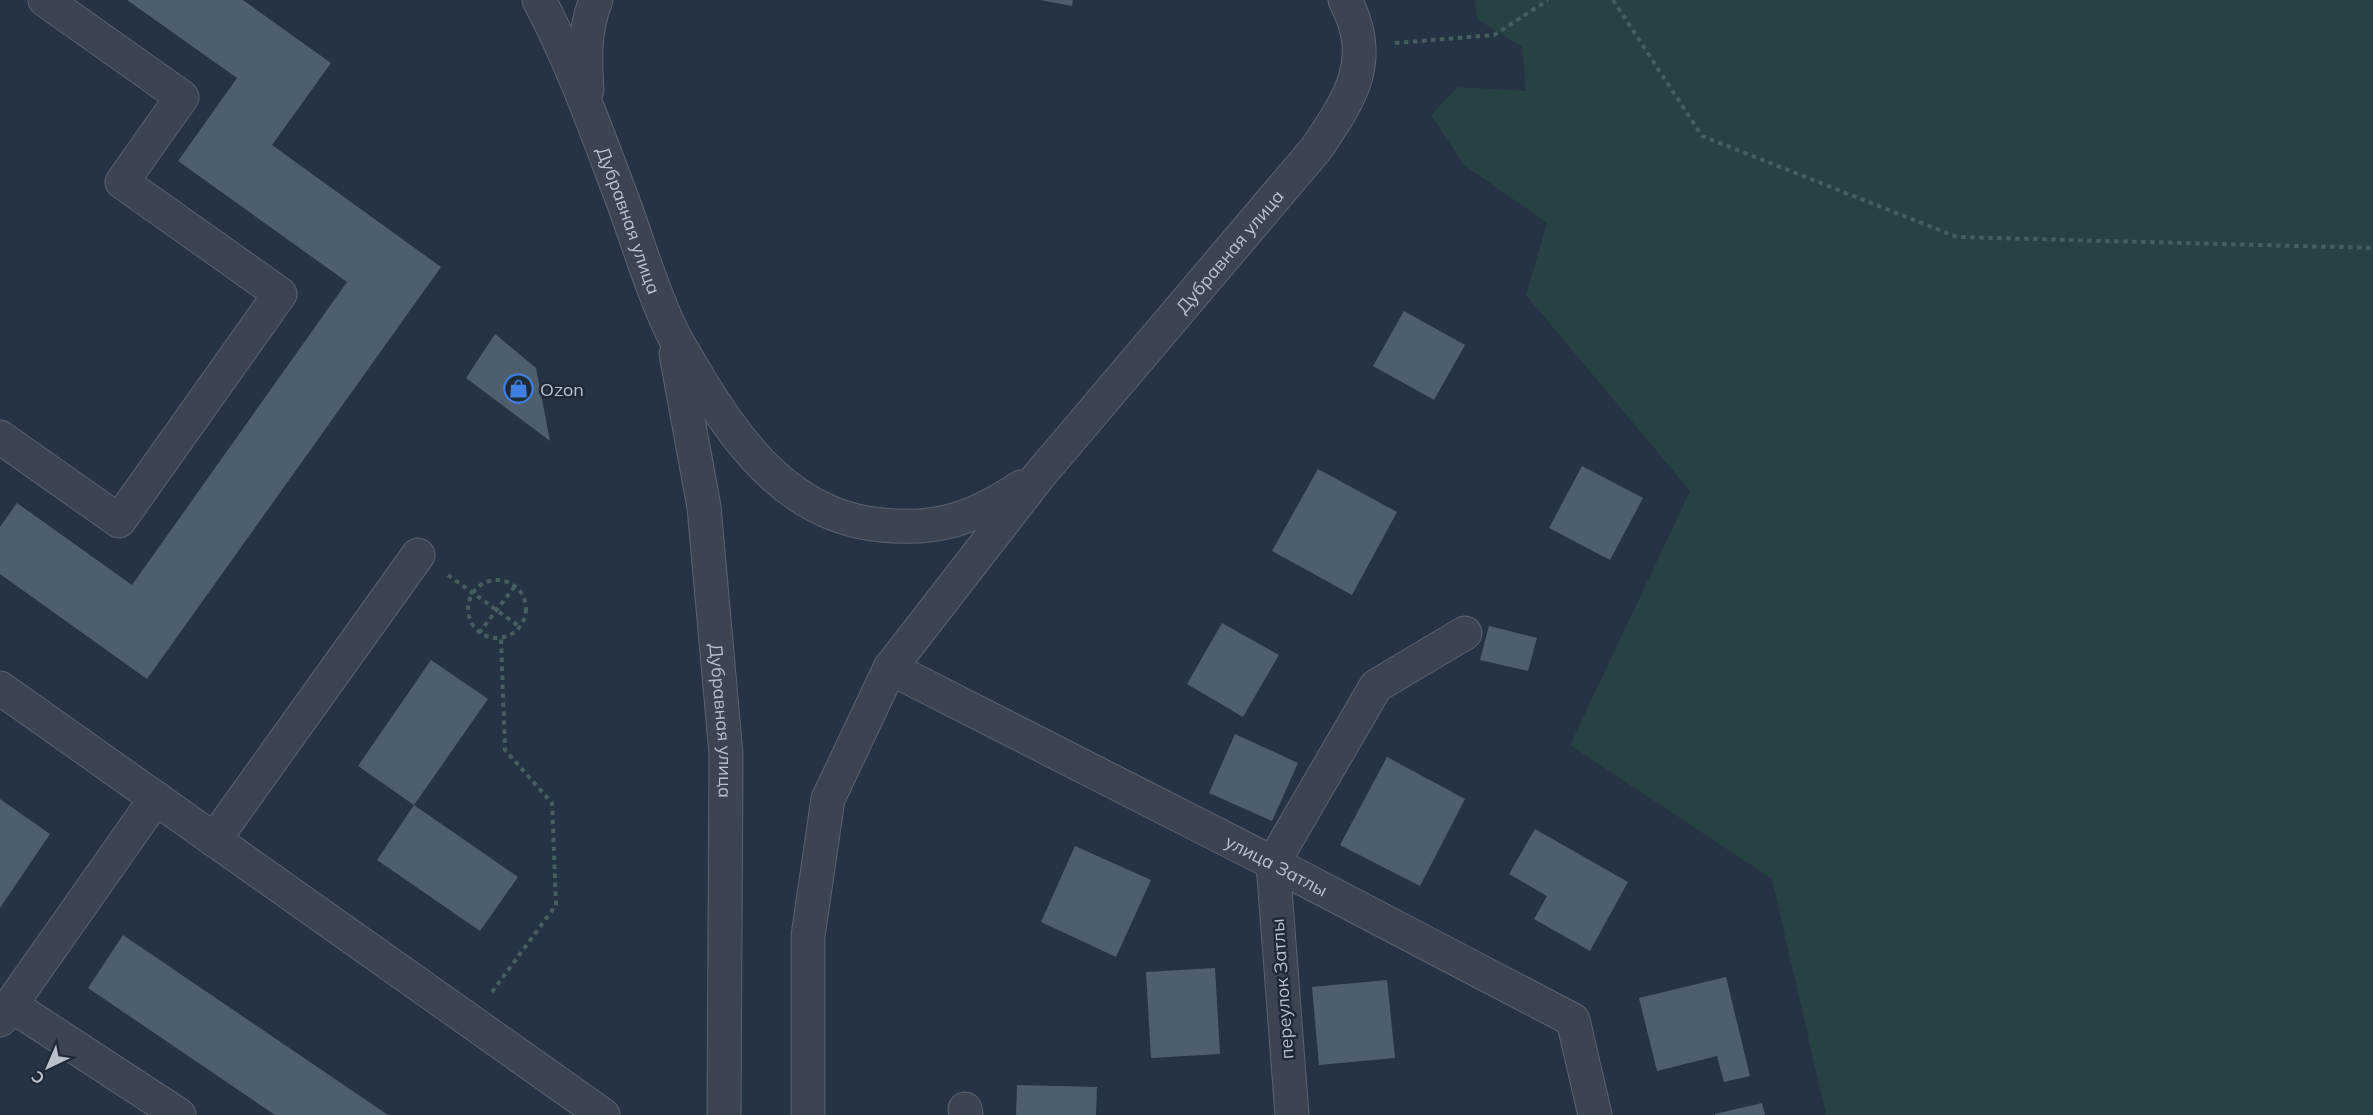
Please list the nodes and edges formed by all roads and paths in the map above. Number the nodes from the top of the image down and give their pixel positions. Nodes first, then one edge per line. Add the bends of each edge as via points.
1 (45, 0) edge
2 (539, 0) edge
3 (596, 0) edge
4 (1345, 0) edge
5 (1548, 0) edge
6 (1613, 0) edge
7 (1360, 46) junction
8 (588, 108) junction
9 (2373, 248) edge
10 (672, 332) junction
11 (0, 437) edge
12 (1038, 477) junction
13 (418, 555) dead end
14 (515, 586) junction
15 (474, 592) junction
16 (498, 609) junction
17 (520, 627) junction
18 (479, 633) junction
19 (1465, 633) dead end
20 (501, 639) junction
21 (890, 668) junction
22 (0, 688) edge
23 (156, 798) junction
24 (214, 840) junction
25 (1273, 863) junction
26 (5, 1012) edge
27 (471, 1021) junction
28 (597, 1113) edge
29 (179, 1115) edge
30 (724, 1115) edge
31 (808, 1115) edge
32 (1292, 1115) edge
33 (1595, 1115) edge

1 - 11 street via 182,97 122,182 280,294 119,521
2 - 8 street, Дубравная улица
3 - 8 street, Дубравная улица via 585,53
4 - 7 street, Дубравная улица
5 - 7 path via 1494,35
6 - 9 path via 1702,136 1957,237
7 - 12 street, Дубравная улица via 1358,76 1344,108 1316,149
8 - 10 street, Дубравная улица
10 - 12 street, Дубравная улица via 720,414 752,456 785,488 819,509 861,524 904,528 946,524 989,508
10 - 30 street, Дубравная улица via 704,507 726,754
12 - 21 street, Дубравная улица
13 - 24 street
14 - 15 path via 493,580
14 - 16 path
14 - 17 path via 526,605
15 - 16 path
15 - 18 path via 468,613
16 - 17 path
16 - 18 path
17 - 20 path
18 - 20 path
19 - 25 street via 1376,686
20 - 27 path via 505,750 552,803 556,905
21 - 25 street, улица Затлы
21 - 31 street, Дубравная улица via 828,799 808,936
22 - 23 street
23 - 24 street
23 - 26 street
24 - 27 street
25 - 32 street, переулок Затлы
25 - 33 street, улица Затлы via 1573,1020
26 - 29 street
27 - 28 street

